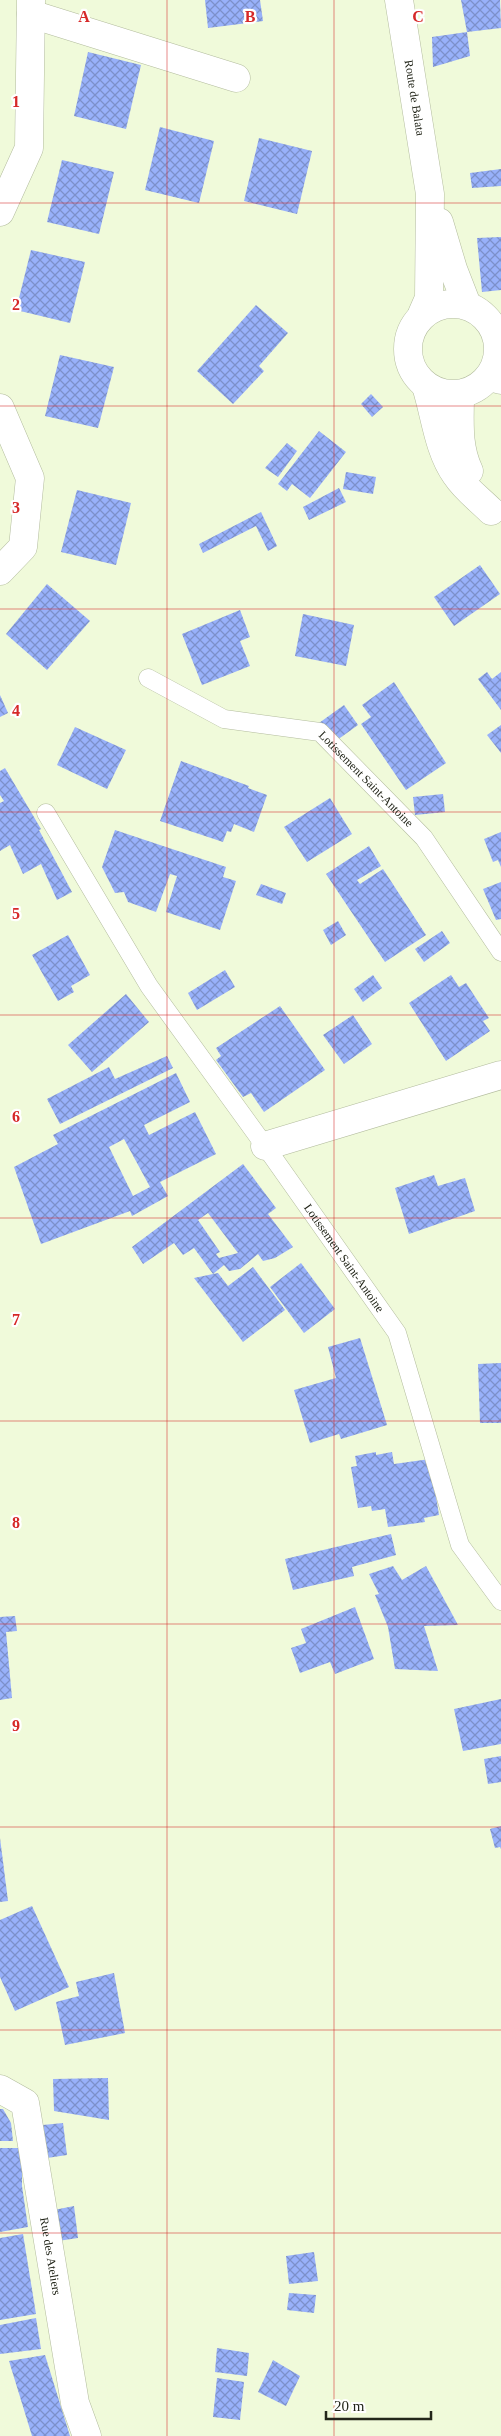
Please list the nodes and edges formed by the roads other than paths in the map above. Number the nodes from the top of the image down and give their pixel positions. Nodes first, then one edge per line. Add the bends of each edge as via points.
1 (399, 0) edge
2 (31, 7) edge
3 (236, 78) dead end
4 (430, 194) junction
5 (0, 212) edge
6 (467, 305) junction
7 (422, 314) junction
8 (500, 343) edge
9 (495, 378) edge
10 (426, 386) junction
11 (460, 394) junction
12 (0, 408) edge
13 (496, 517) edge
14 (0, 571) edge
15 (148, 678) dead end
16 (46, 813) dead end
17 (501, 952) edge
18 (501, 1075) edge
19 (265, 1146) junction
20 (501, 1601) edge
21 (0, 2089) edge
22 (88, 2436) edge

1 - 4 street, Route de Balata
2 - 3 street
2 - 5 street via 29,148
4 - 6 street, Route de Balata
4 - 7 street, Route de Balata via 428,298
6 - 7 street via 451,303 436,306
6 - 8 street via 488,319
7 - 10 street, Route de Balata via 408,338 407,351 416,376
8 - 9 street
9 - 11 street
10 - 11 street via 448,394
10 - 13 street, Route de Balata via 454,473
11 - 13 street, Route de Balata via 462,456
12 - 14 street via 30,478 23,547
15 - 17 lane, Lotissement Saint-Antoine via 224,719 320,732 424,838
16 - 19 lane, Lotissement Saint-Antoine via 149,986
18 - 19 street
19 - 20 lane, Lotissement Saint-Antoine via 397,1333 460,1545
21 - 22 street, Rue des Ateliers via 25,2103 75,2403

